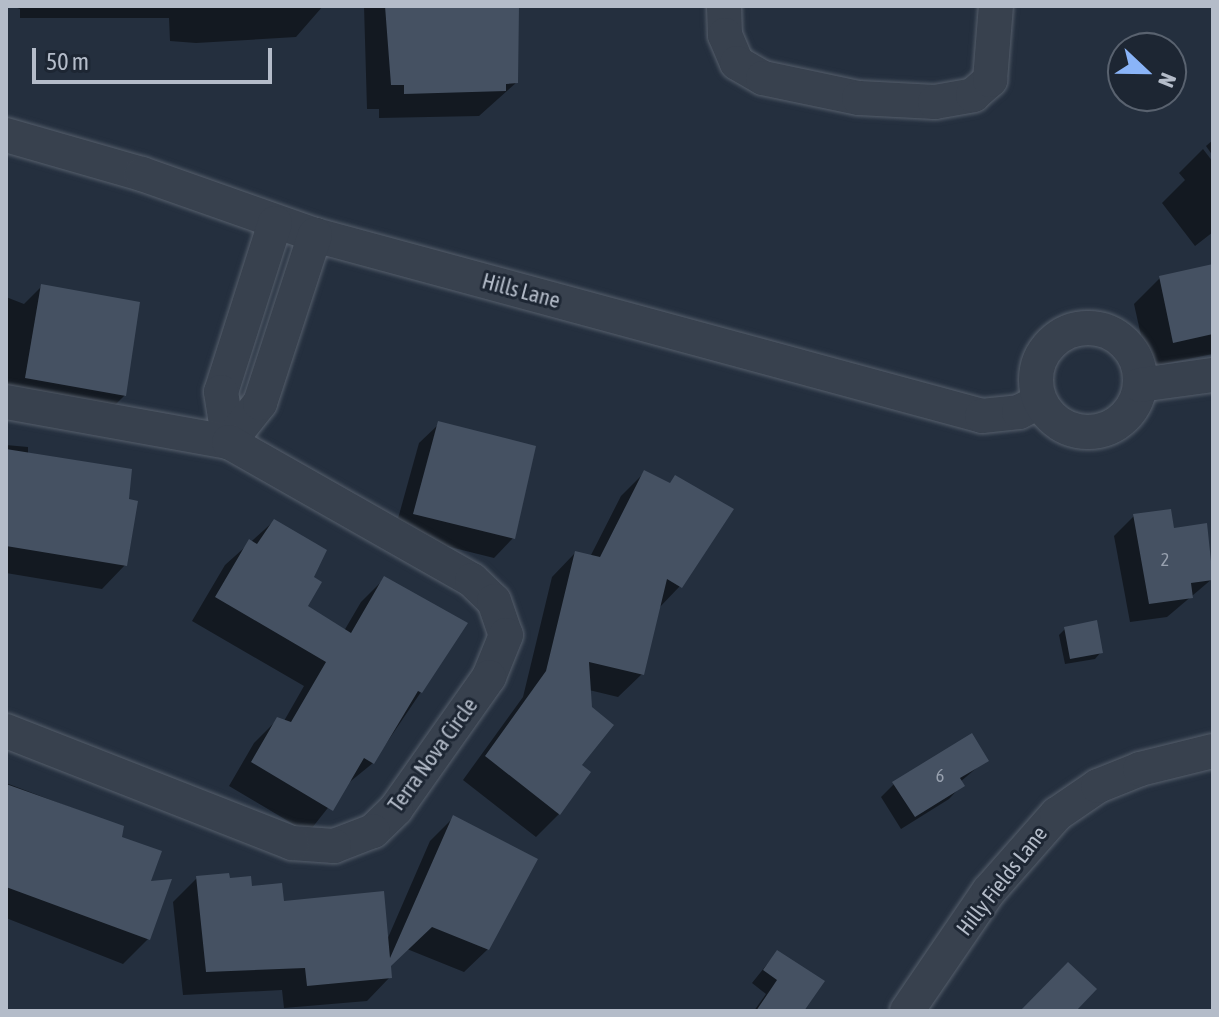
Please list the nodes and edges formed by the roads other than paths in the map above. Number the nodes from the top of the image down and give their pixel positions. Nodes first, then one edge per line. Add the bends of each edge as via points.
1 (724, 6) edge
2 (996, 6) edge
3 (6, 135) edge
4 (275, 223) junction
5 (315, 235) junction
6 (1213, 375) edge
7 (1140, 385) junction
8 (6, 402) edge
9 (1039, 402) junction
10 (229, 442) junction
11 (6, 731) edge
12 (1213, 751) edge
13 (907, 1011) edge

1 - 2 street via 725,35 737,63 763,78 859,98 935,102 973,95 990,80
3 - 4 street, Hills Lane via 142,174
4 - 5 street, Hills Lane
4 - 10 street via 221,392
5 - 9 street, Hills Lane via 982,416 1019,412
5 - 10 street via 260,403
6 - 7 street
7 - 9 street via 1126,416 1096,432 1063,427
7 - 9 street via 1133,353 1122,340 1108,332 1077,329 1062,334 1041,356
8 - 10 street, Terra Nova Circle
10 - 11 street, Terra Nova Circle via 412,542 479,584 494,601 506,635 501,655 396,809 355,840 313,848
12 - 13 street, Hilly Fields Lane via 1140,769 1098,786 1057,814 989,891

